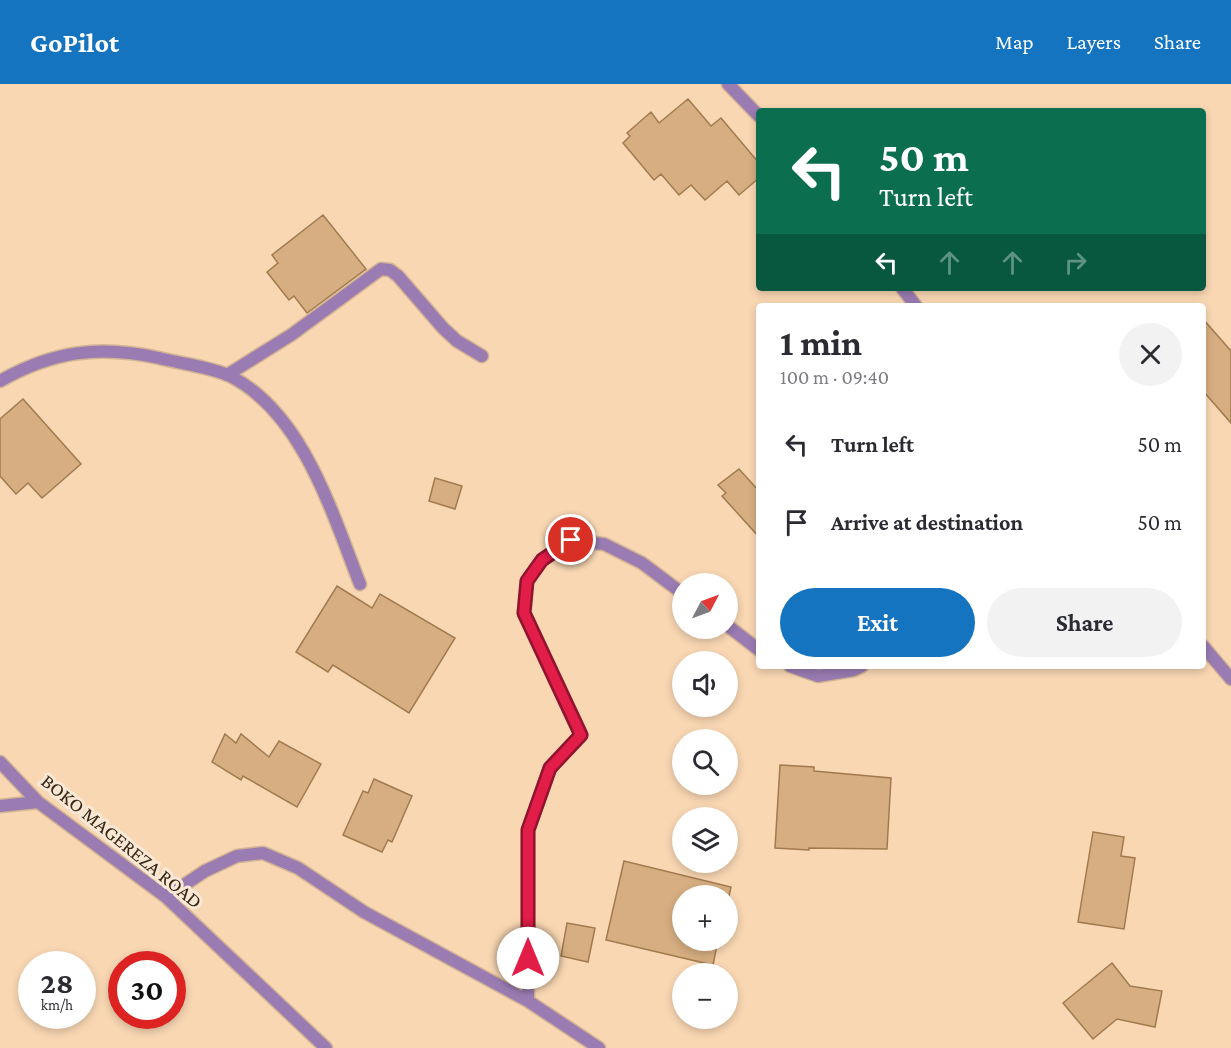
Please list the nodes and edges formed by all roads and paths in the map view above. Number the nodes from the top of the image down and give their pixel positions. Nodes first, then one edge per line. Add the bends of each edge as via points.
1 (728, 84) edge
2 (756, 113) edge
3 (904, 291) edge
4 (914, 303) edge
5 (482, 356) dead end
6 (227, 375) junction
7 (0, 381) edge
8 (360, 584) dead end
9 (672, 586) edge
10 (738, 634) edge
11 (756, 648) edge
12 (1206, 650) edge
13 (798, 669) edge
14 (856, 669) edge
15 (1231, 679) edge
16 (0, 762) edge
17 (38, 802) junction
18 (0, 806) edge
19 (166, 897) junction
20 (528, 1001) junction
21 (326, 1048) edge
22 (599, 1048) edge

1 - 2 street
3 - 4 street
5 - 6 street via 457,341 398,276 381,268 291,335
6 - 7 street via 135,353 90,350 53,357
6 - 8 street via 255,391 284,421 321,485
9 - 20 street via 642,563 604,543 571,540 542,560 527,581 524,613 581,735 550,768 528,830
10 - 11 street
12 - 15 street
13 - 14 street via 818,676
16 - 17 street, BOKO MAGEREZA ROAD
17 - 18 street
17 - 19 street, BOKO MAGEREZA ROAD
19 - 20 street via 237,855 263,853 298,868 364,912
19 - 21 street, BOKO MAGEREZA ROAD
20 - 22 street

